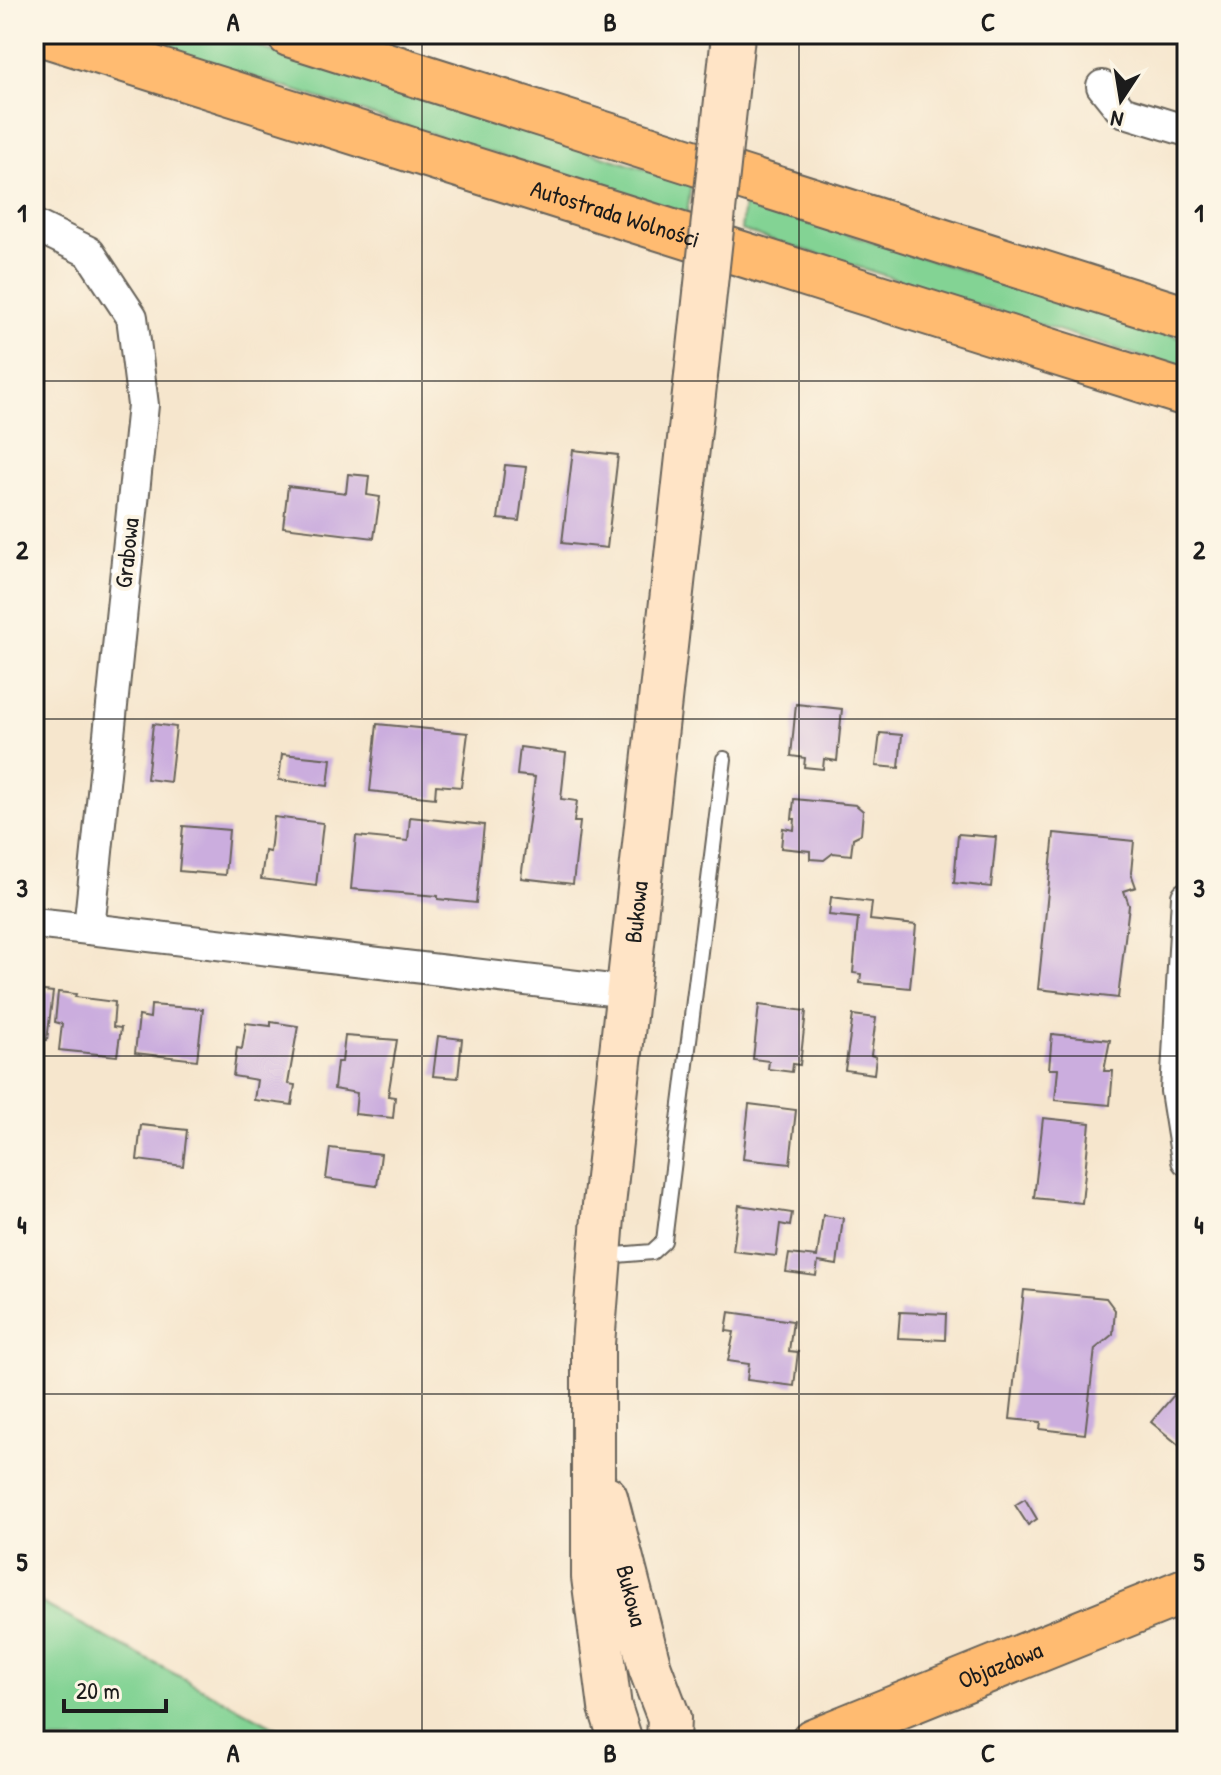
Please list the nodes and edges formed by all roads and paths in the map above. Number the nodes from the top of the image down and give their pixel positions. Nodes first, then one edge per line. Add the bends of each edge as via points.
1 (43, 34) edge
2 (289, 34) edge
3 (733, 35) edge
4 (1102, 86) dead end
5 (1187, 131) edge
6 (34, 225) edge
7 (1187, 319) edge
8 (1187, 394) edge
9 (724, 759) dead end
10 (1187, 897) edge
11 (34, 923) edge
12 (89, 929) junction
13 (628, 992) junction
14 (1187, 1160) edge
15 (600, 1256) junction
16 (594, 1450) junction
17 (1187, 1590) edge
18 (621, 1741) edge
19 (668, 1741) edge
20 (813, 1741) edge

1 - 8 main road, Autostrada Wolności
2 - 7 main road
3 - 13 main road, Bukowa, bridge
4 - 5 street via 1122,111
6 - 12 street, Grabowa via 89,252 132,317 143,405
9 - 15 lane via 664,1241 652,1252
10 - 14 street via 1176,1091
11 - 12 street
12 - 13 street
13 - 15 main road, Bukowa
15 - 16 main road, Bukowa via 591,1382
16 - 18 main road, Bukowa via 593,1577 608,1696
16 - 19 main road, Bukowa via 650,1668 669,1718
17 - 20 main road, Objazdowa

